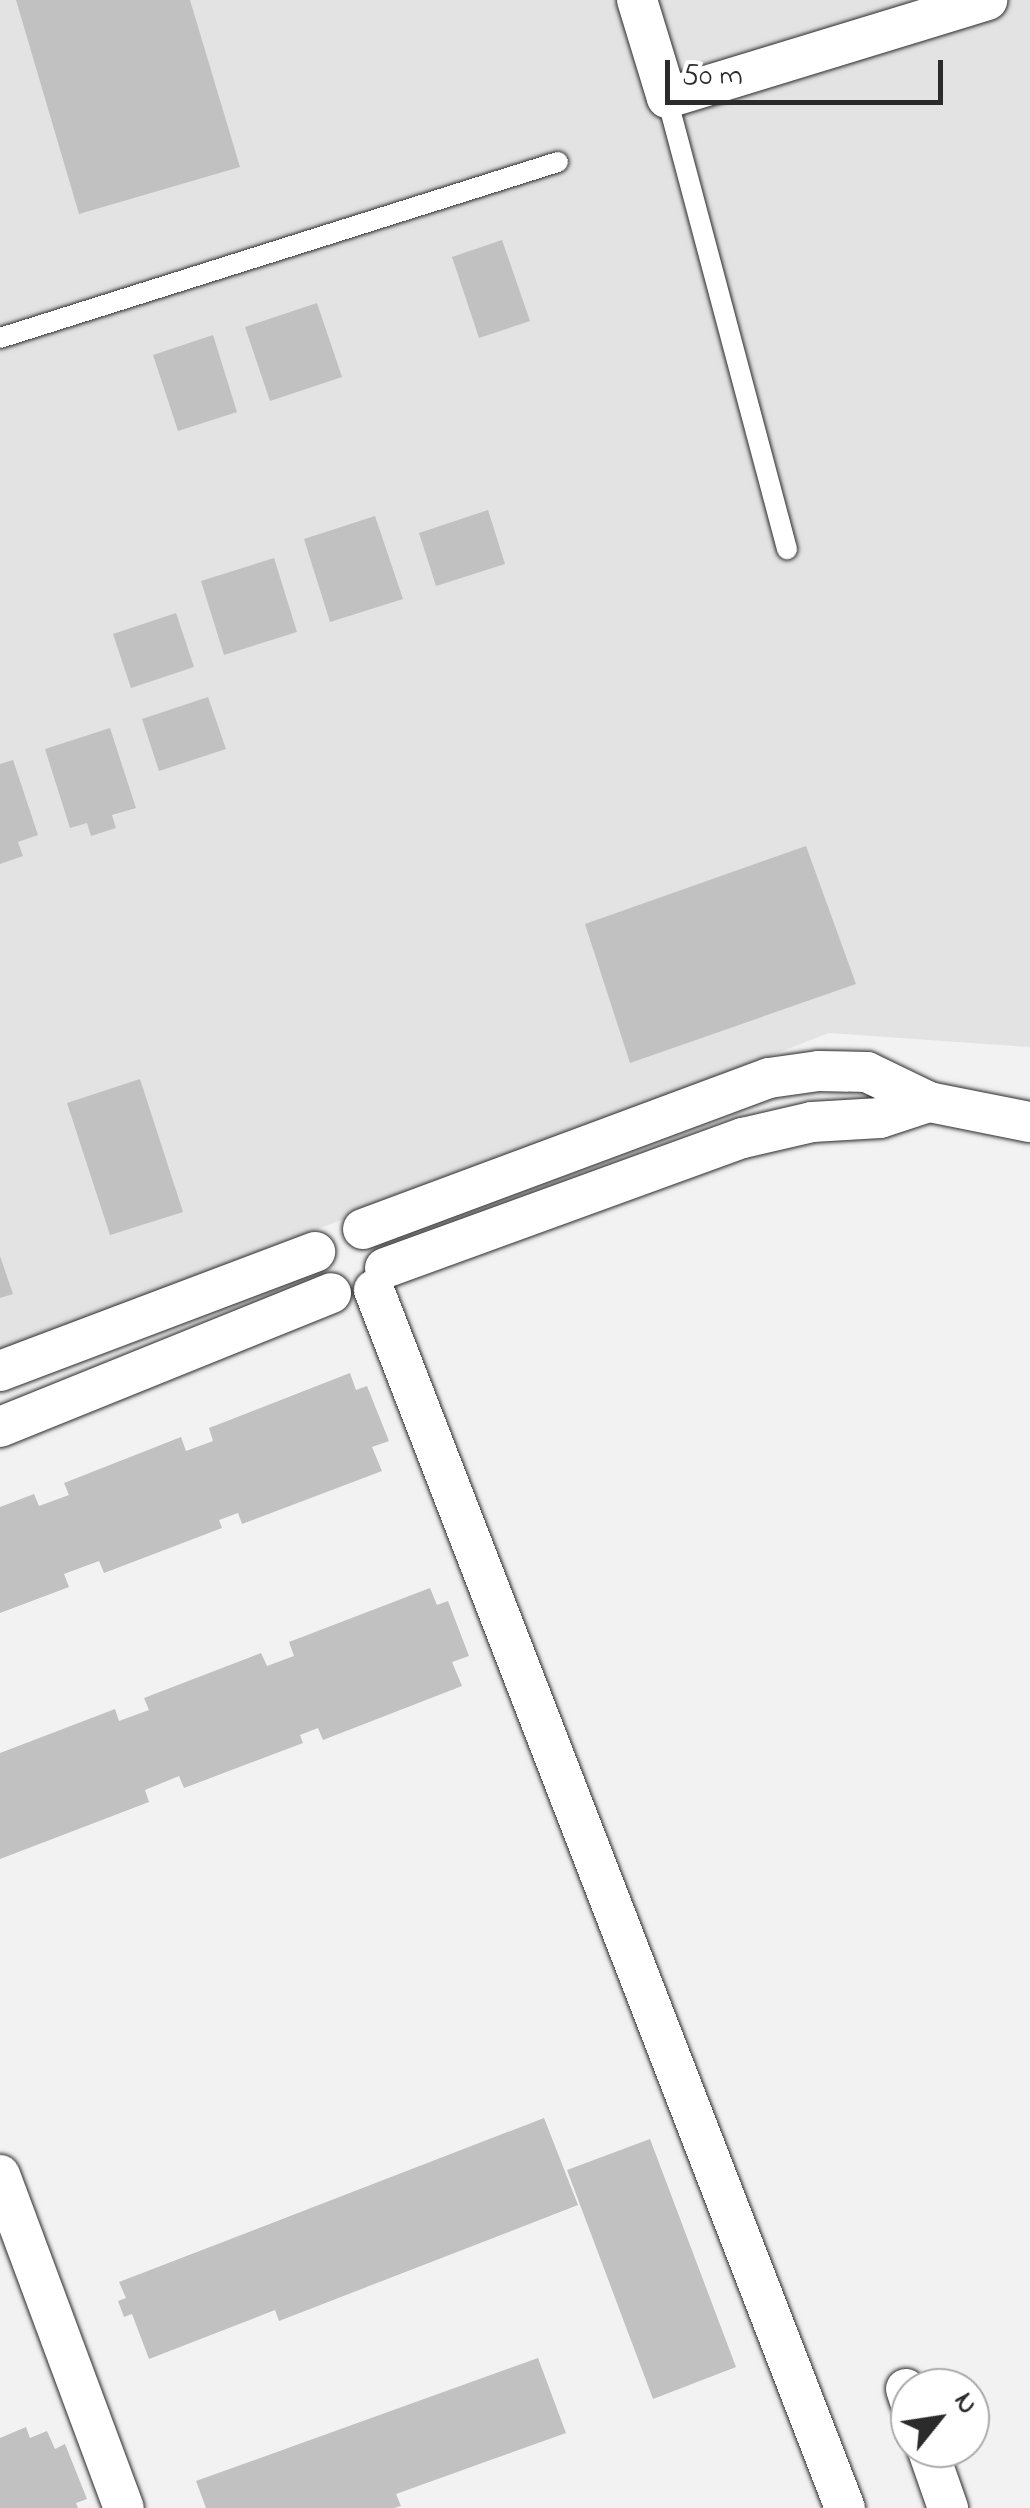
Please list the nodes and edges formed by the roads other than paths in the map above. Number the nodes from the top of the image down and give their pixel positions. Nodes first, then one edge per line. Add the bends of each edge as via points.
1 (637, 0) edge
2 (987, 0) edge
3 (667, 98) junction
4 (558, 162) dead end
5 (0, 338) edge
6 (787, 549) dead end
7 (929, 1102) junction
8 (1030, 1122) edge
9 (363, 1229) junction
10 (315, 1252) junction
11 (380, 1279) junction
12 (330, 1294) junction
13 (0, 1371) edge
14 (0, 1427) edge
15 (0, 2176) edge
16 (934, 2468) edge
17 (124, 2508) edge
18 (845, 2508) edge
19 (948, 2508) edge

1 - 3 street
2 - 3 street
3 - 6 lane
4 - 5 lane
7 - 8 street
7 - 9 street via 868,1072 769,1078
7 - 11 street via 880,1118 812,1122 743,1138
9 - 10 street via 328,1233
9 - 11 street via 381,1244
10 - 12 street via 316,1275
10 - 13 street
11 - 12 street via 353,1299
11 - 18 street
12 - 14 street
15 - 17 street
16 - 19 street

